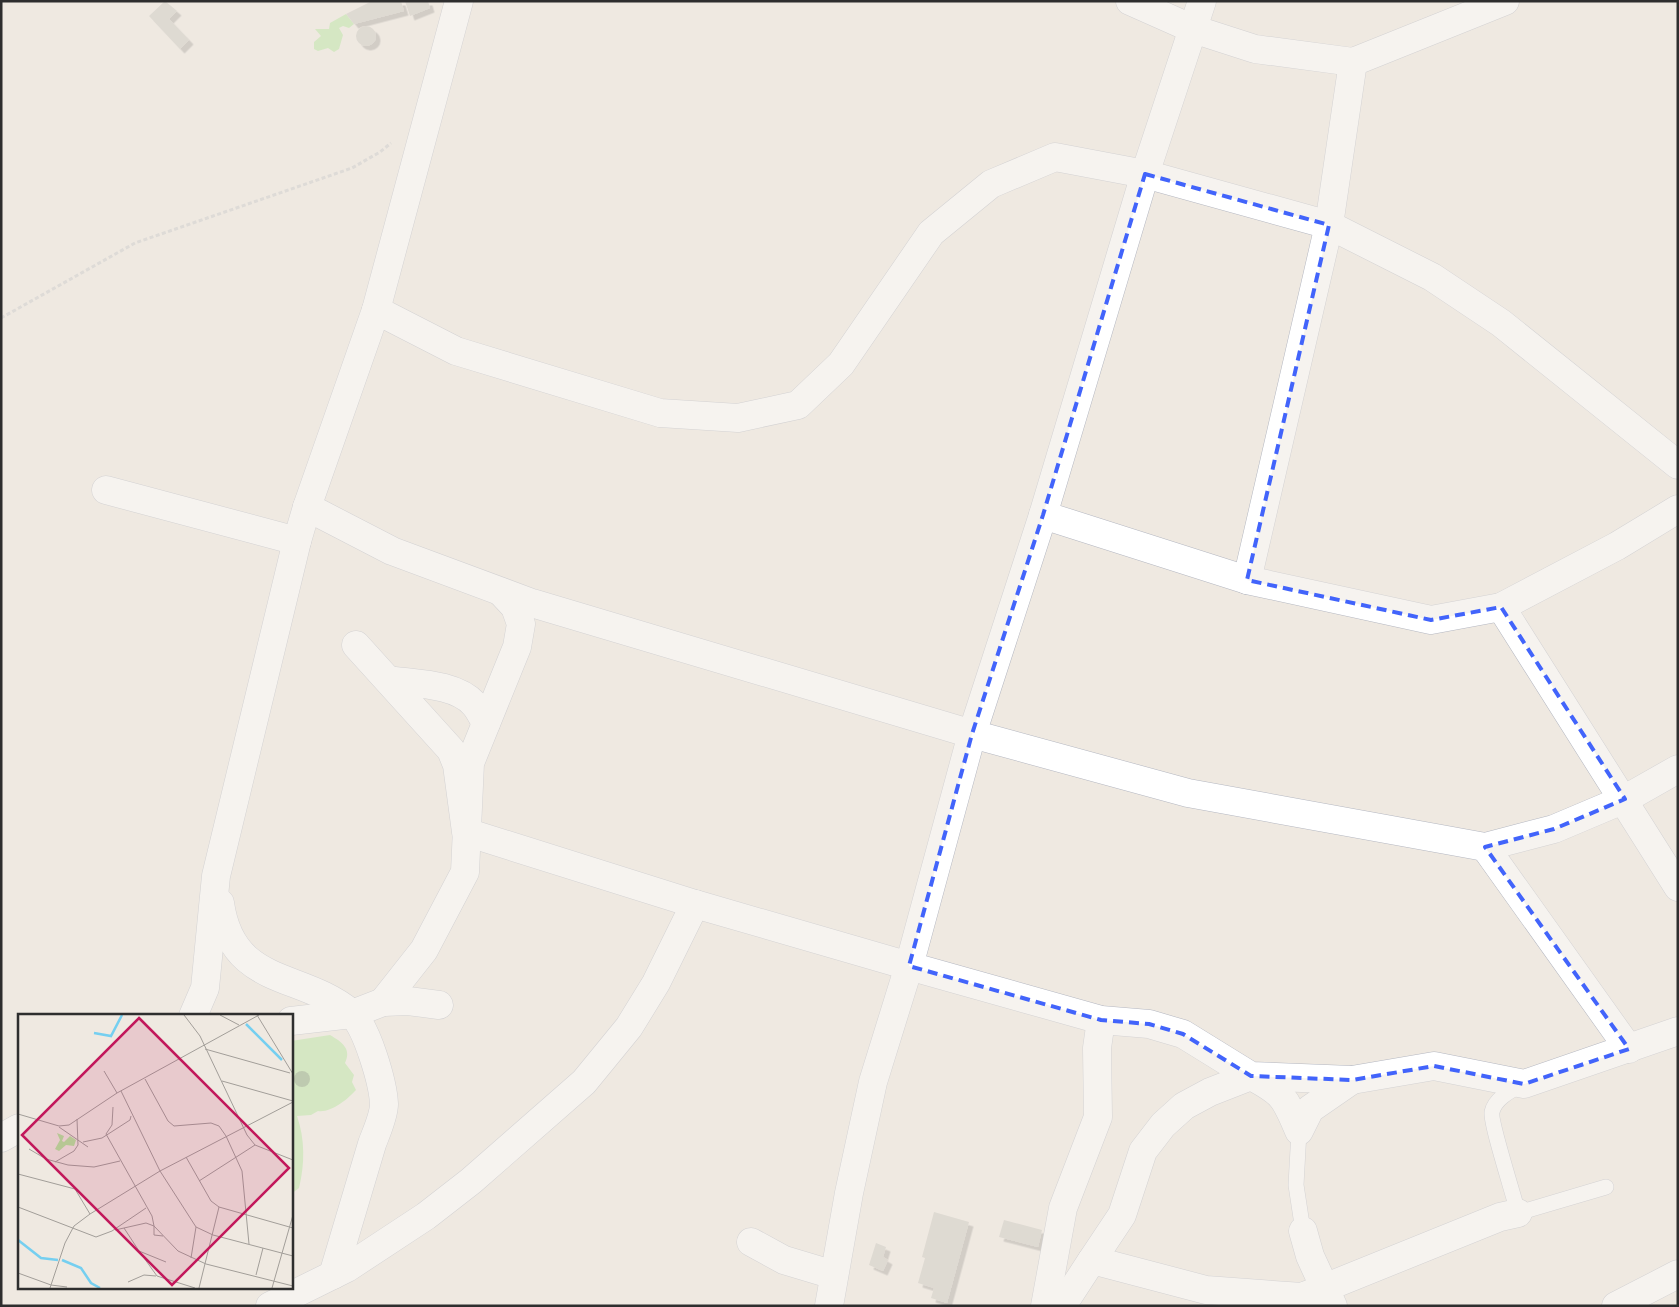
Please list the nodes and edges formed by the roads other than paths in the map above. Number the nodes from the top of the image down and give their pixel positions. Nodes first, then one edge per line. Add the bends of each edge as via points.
1 (459, 1) edge
2 (1130, 1) edge
3 (1202, 1) edge
4 (1505, 1) edge
5 (1193, 29) junction
6 (1353, 62) junction
7 (1145, 174) junction
8 (1329, 225) junction
9 (376, 310) junction
10 (1678, 465) edge
11 (106, 490) dead end
12 (306, 507) junction
13 (1678, 509) edge
14 (1043, 514) junction
15 (297, 541) junction
16 (1247, 580) junction
17 (501, 592) junction
18 (1501, 607) junction
19 (356, 645) dead end
20 (511, 662) junction
21 (389, 680) junction
22 (463, 696) junction
23 (486, 724) junction
24 (972, 734) junction
25 (1678, 769) edge
26 (1625, 799) junction
27 (466, 832) junction
28 (1485, 847) junction
29 (216, 876) junction
30 (1678, 886) edge
31 (695, 904) junction
32 (909, 966) junction
33 (383, 1002) junction
34 (439, 1005) dead end
35 (195, 1014) edge
36 (352, 1014) junction
37 (1101, 1020) junction
38 (292, 1021) edge
39 (1678, 1031) edge
40 (1629, 1050) junction
41 (1251, 1076) junction
42 (1352, 1080) junction
43 (1524, 1084) junction
44 (18, 1129) edge
45 (1299, 1131) junction
46 (1, 1138) edge
47 (1606, 1187) dead end
48 (1511, 1208) junction
49 (1303, 1231) joint
50 (751, 1242) dead end
51 (1092, 1260) junction
52 (1678, 1274) edge
53 (333, 1275) junction
54 (834, 1275) junction
55 (1320, 1299) edge
56 (270, 1306) edge
57 (829, 1306) edge
58 (1045, 1306) edge
59 (1062, 1306) edge
60 (1616, 1306) edge

1 - 9 street
2 - 5 street
3 - 5 street
4 - 6 street
5 - 6 street via 1255,49
5 - 7 street
6 - 8 street
7 - 8 street
7 - 9 street via 1055,157 991,184 931,233 841,364 798,405 738,418 660,413 456,351
7 - 14 street
8 - 10 street via 1432,277 1501,323
8 - 16 street
9 - 12 street
11 - 15 street
12 - 15 street
12 - 17 street via 392,552
13 - 18 street via 1617,546
14 - 16 street
14 - 24 street
15 - 29 street
16 - 18 street via 1431,620
17 - 20 street via 515,607 521,624
17 - 24 street
18 - 26 street
19 - 21 street
20 - 22 street via 490,688 479,694
20 - 23 street
21 - 22 street via 427,685
21 - 27 street via 450,750 458,765
22 - 23 street via 474,704
23 - 27 street via 470,763
24 - 28 street via 1188,793
24 - 32 street
25 - 26 street
26 - 28 street via 1554,829
26 - 30 street
27 - 31 street
27 - 33 street via 464,872 424,950
28 - 40 street
29 - 35 street via 205,988
29 - 36 street via 225,929 243,955 262,970 335,1002
31 - 32 street
31 - 53 street via 656,983 629,1027 584,1082 434,1210
32 - 37 street
32 - 54 street via 873,1082
33 - 34 street
33 - 36 street
36 - 38 street
36 - 53 street via 363,1028 368,1042 384,1106
37 - 41 street via 1149,1024 1183,1034
37 - 58 street via 1097,1048 1098,1117 1063,1208
39 - 40 street
40 - 43 street
41 - 42 street
41 - 45 street via 1278,1090 1288,1104
41 - 51 street via 1201,1096 1163,1124 1143,1151 1122,1215
42 - 43 street via 1434,1066
42 - 45 street via 1310,1108
43 - 48 lane via 1506,1094 1492,1112
44 - 46 street
45 - 49 lane via 1296,1185
47 - 48 lane
48 - 55 street
49 - 55 street
50 - 54 street via 784,1260
51 - 55 street via 1206,1290
51 - 59 street
52 - 60 street
53 - 56 street
54 - 57 street

